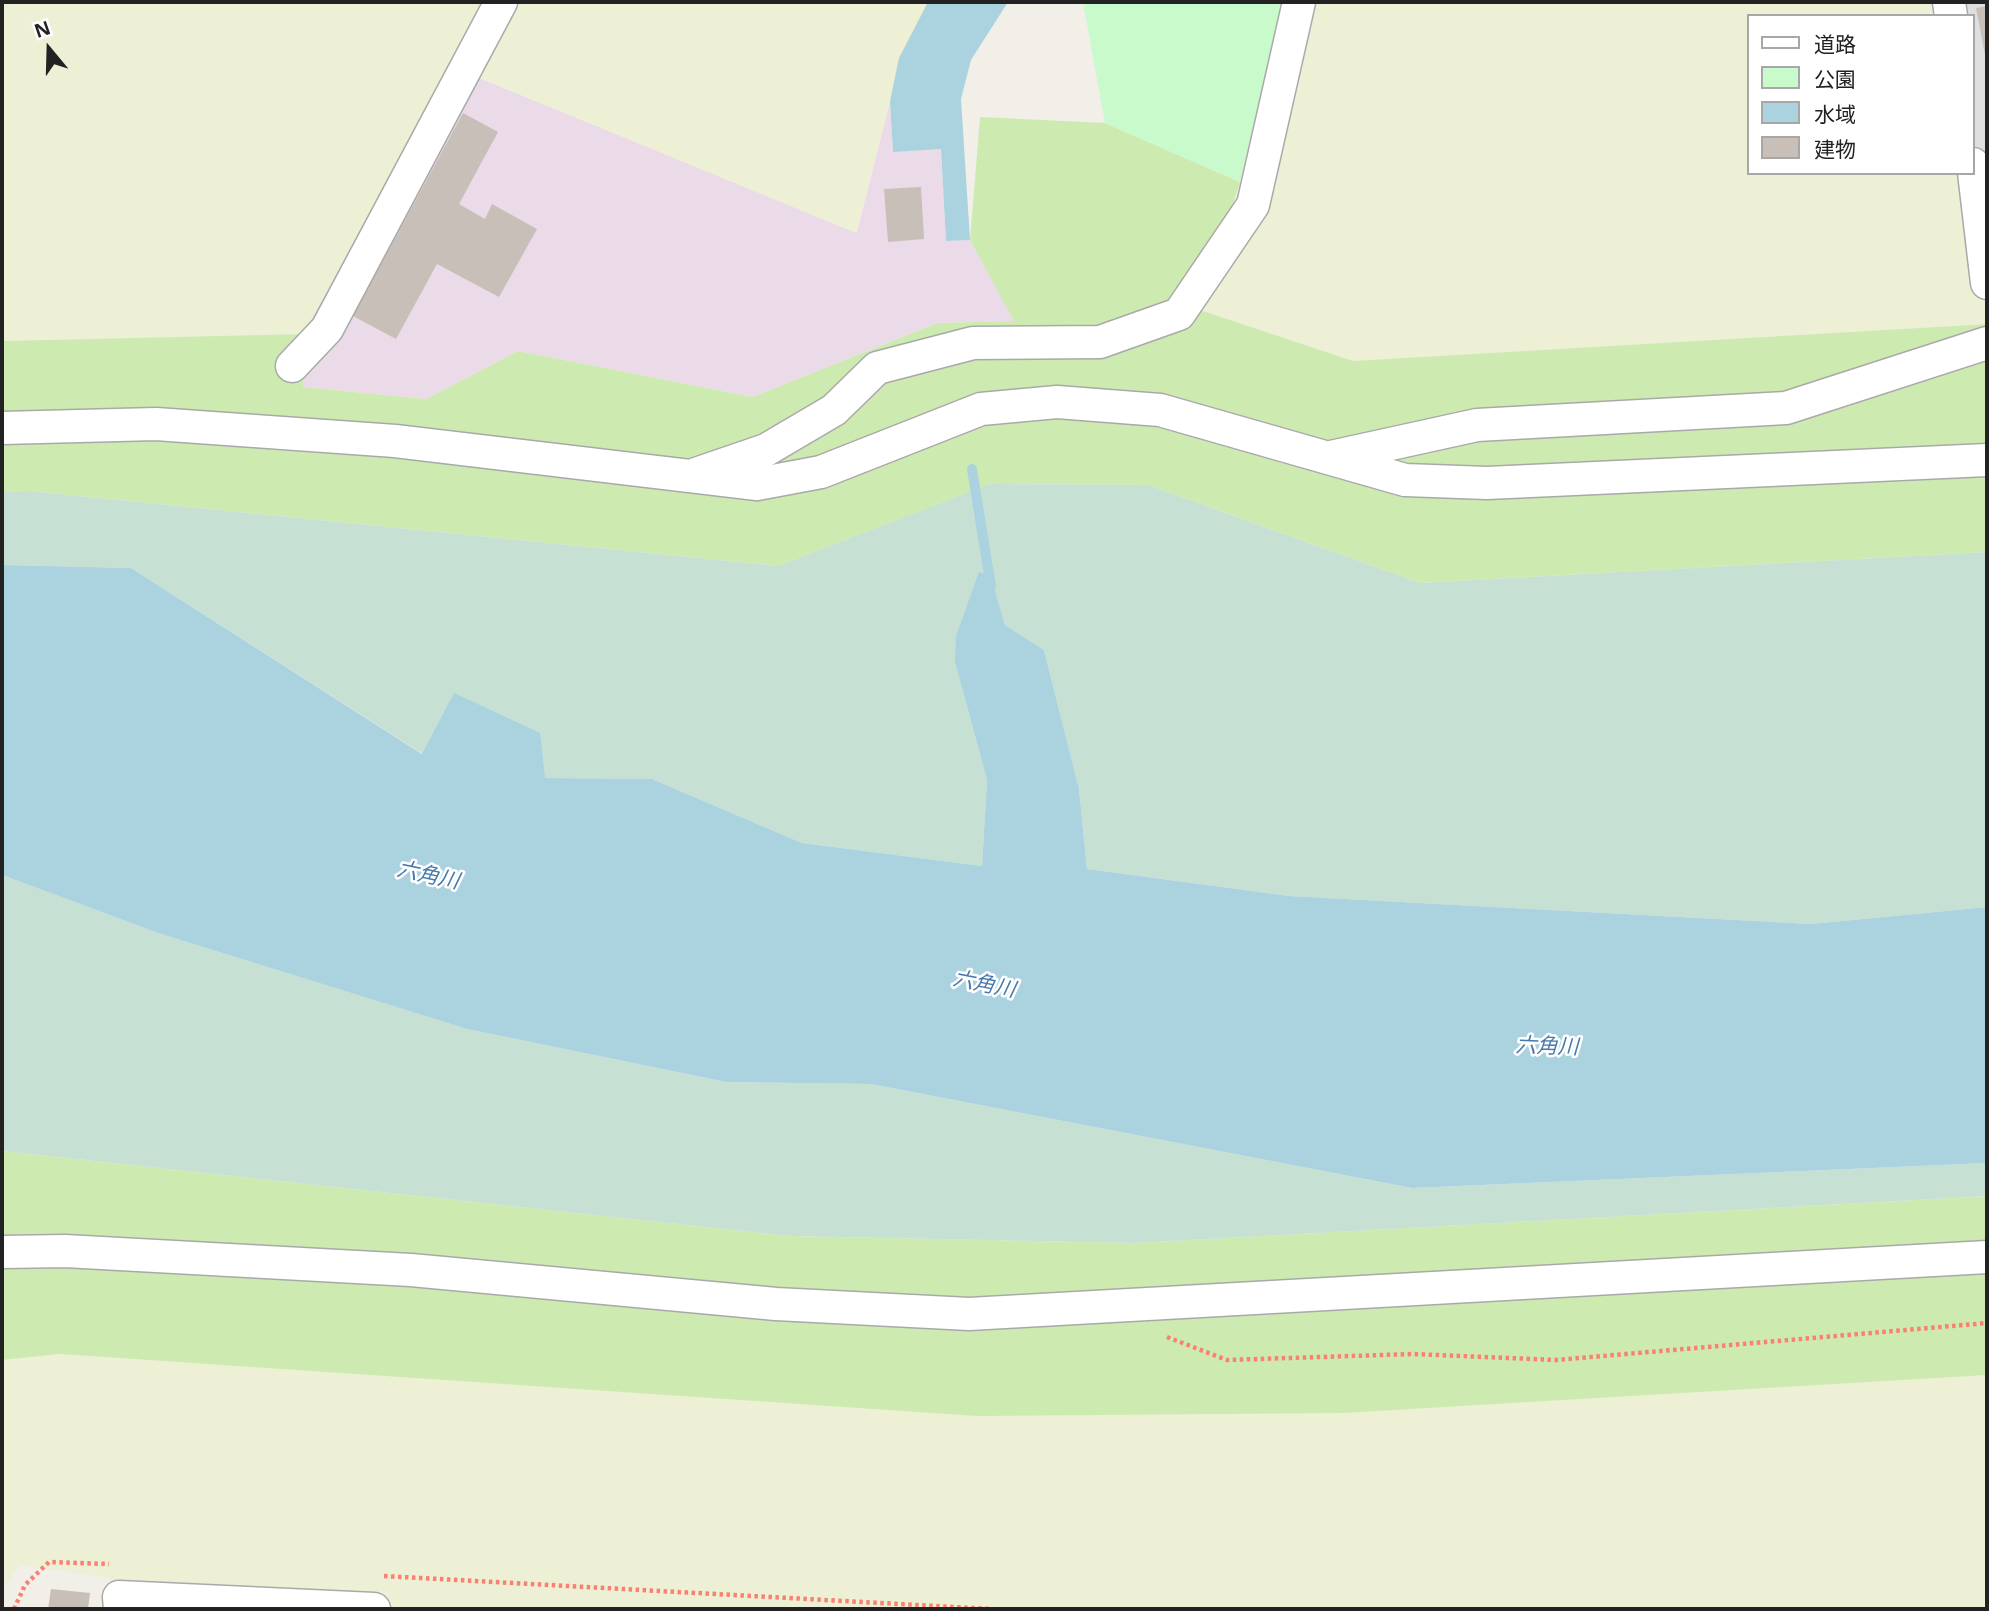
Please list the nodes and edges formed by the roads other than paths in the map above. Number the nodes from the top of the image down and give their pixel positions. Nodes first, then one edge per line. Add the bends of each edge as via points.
1 (501, 2) edge
2 (1300, 2) edge
3 (1974, 175) edge
4 (1987, 283) edge
5 (1987, 343) edge
6 (292, 366) dead end
7 (2, 428) edge
8 (1322, 458) junction
9 (1987, 460) edge
10 (685, 477) junction
11 (2, 1252) edge
12 (1987, 1257) edge
13 (120, 1609) edge
14 (374, 1609) edge

1 - 6 street via 327,329
2 - 10 street via 1253,205 1179,314 1100,342 973,343 877,368 834,410 766,450
3 - 4 street
5 - 8 street via 1786,408 1477,425
7 - 10 street via 156,424 382,440
8 - 9 street via 1405,480 1487,483
8 - 10 street via 1160,410 1057,402 981,409 821,472 757,484
11 - 12 street via 65,1251 397,1269 776,1304 969,1314
13 - 14 street via 119,1597

